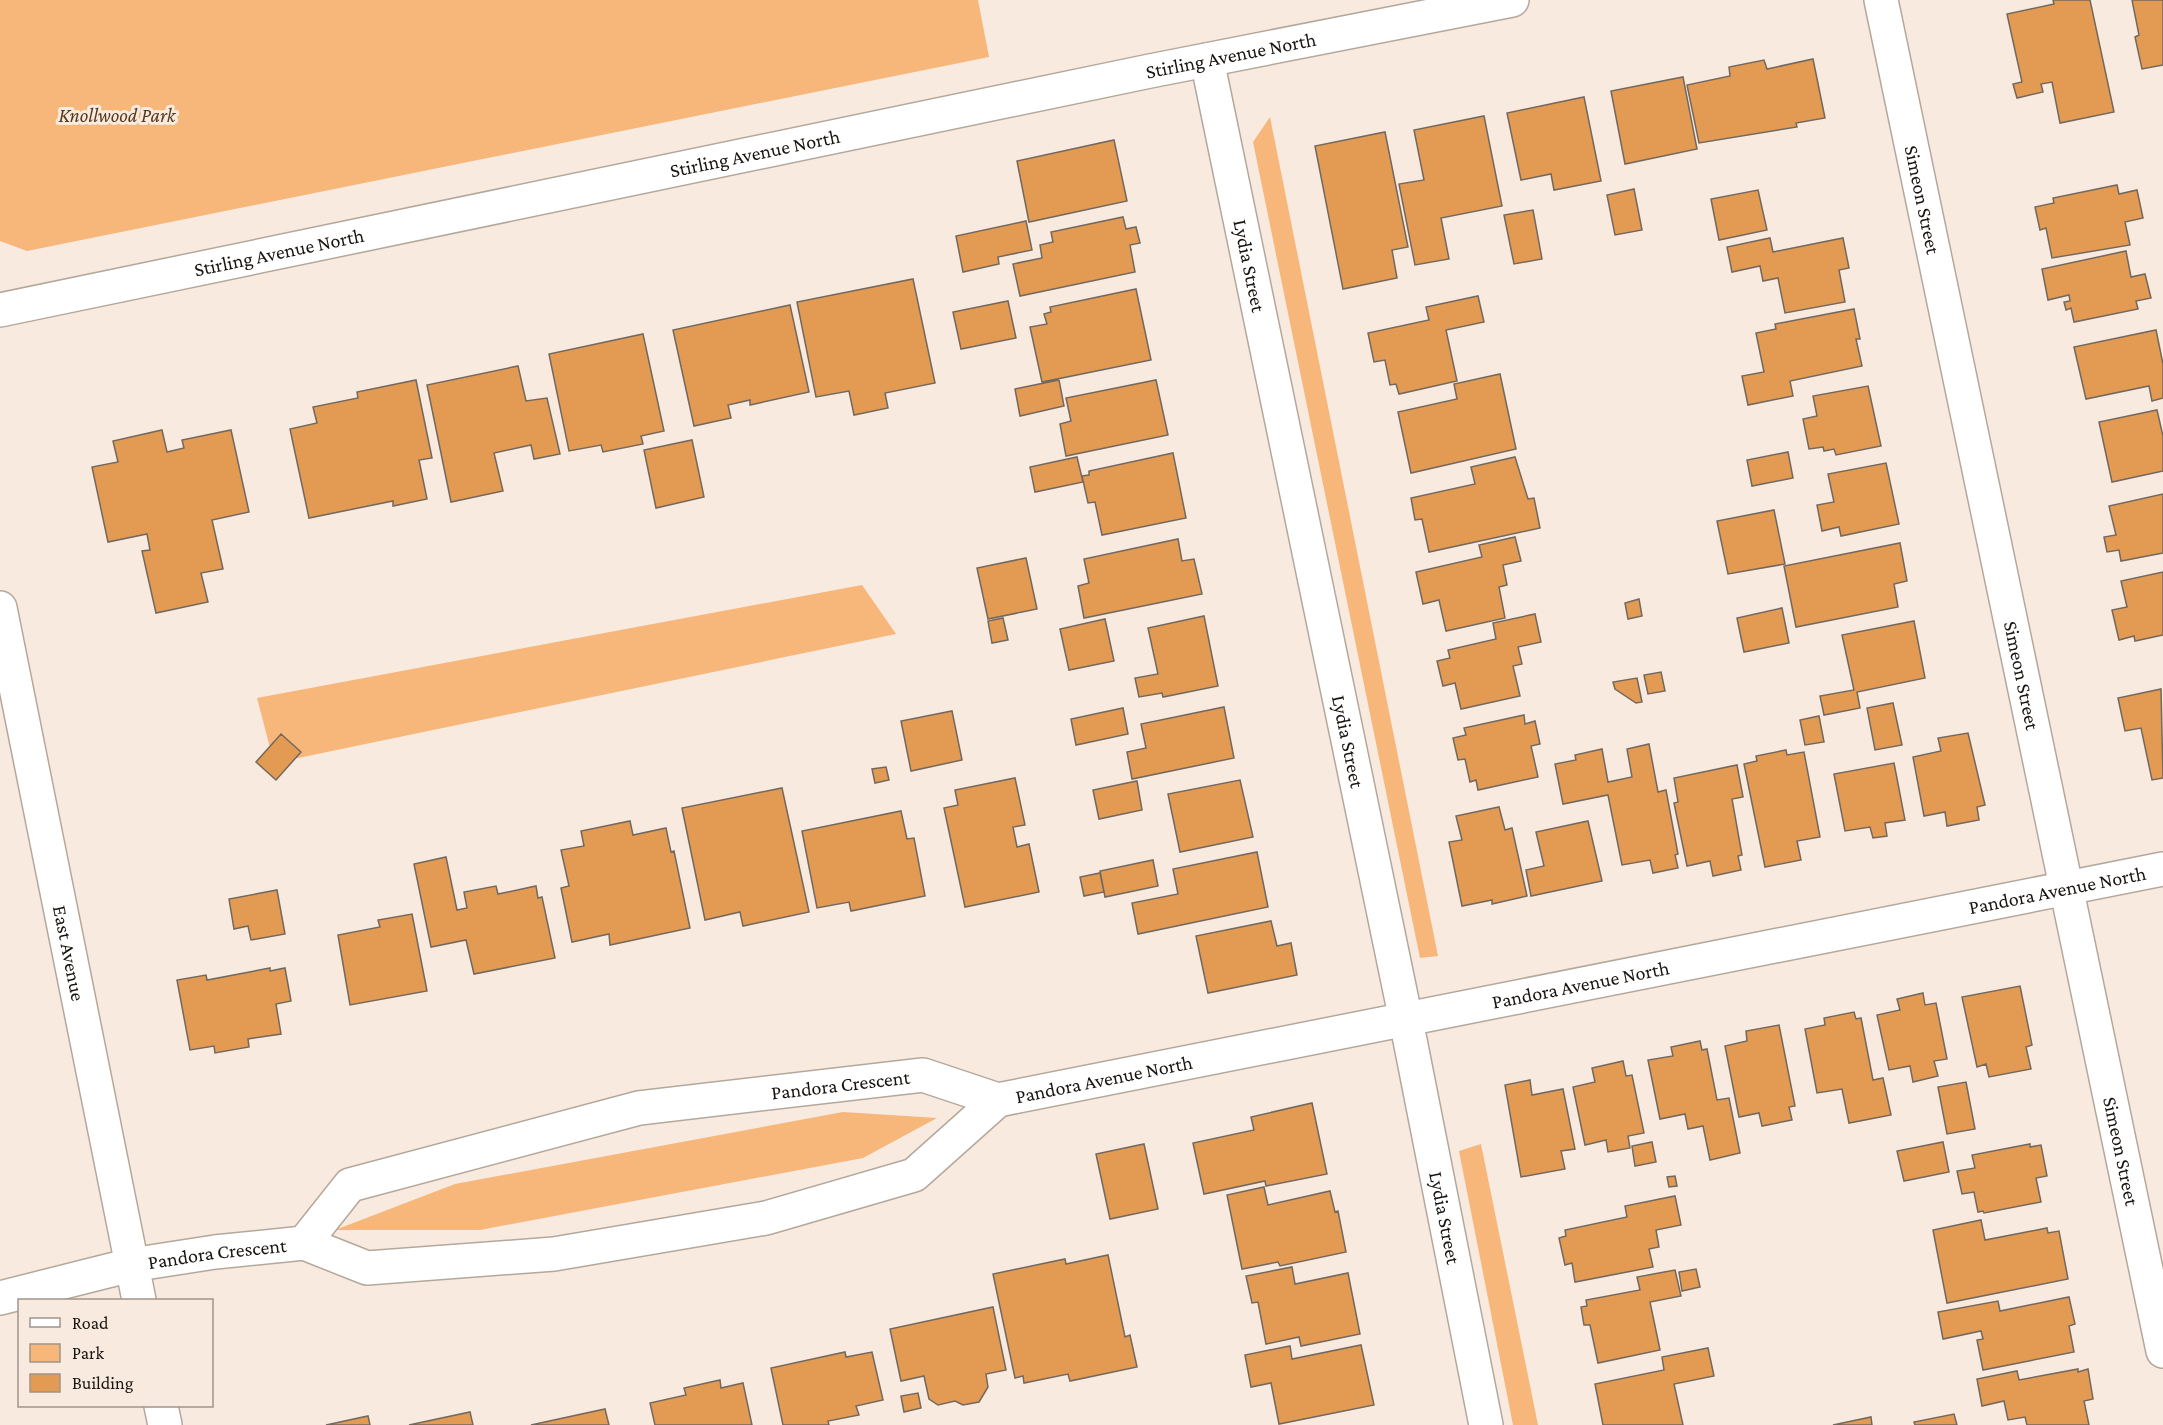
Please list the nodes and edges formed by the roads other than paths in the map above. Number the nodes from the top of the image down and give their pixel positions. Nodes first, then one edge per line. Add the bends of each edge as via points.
1 (1512, 0) edge
2 (1881, 0) edge
3 (1207, 60) junction
4 (0, 310) edge
5 (0, 608) edge
6 (2163, 869) edge
7 (2067, 888) junction
8 (1406, 1020) junction
9 (998, 1100) junction
10 (304, 1243) junction
11 (131, 1265) junction
12 (0, 1298) edge
13 (139, 1299) edge
14 (2163, 1351) edge
15 (161, 1407) edge
16 (165, 1425) edge
17 (1486, 1425) edge

1 - 3 street, Stirling Avenue North
2 - 7 street, Simeon Street
3 - 4 street, Stirling Avenue North
3 - 8 street, Lydia Street
5 - 11 street, East Avenue
6 - 7 street, Pandora Avenue North
7 - 8 street, Pandora Avenue North
7 - 14 street, Simeon Street
8 - 9 street, Pandora Avenue North
8 - 17 street, Lydia Street
9 - 10 street, Pandora Crescent via 915,1175 766,1218 554,1254 367,1269
9 - 10 street, Pandora Crescent via 923,1075 639,1108 350,1185
10 - 11 street, Pandora Crescent
11 - 12 street
11 - 13 street, East Avenue
15 - 16 street

